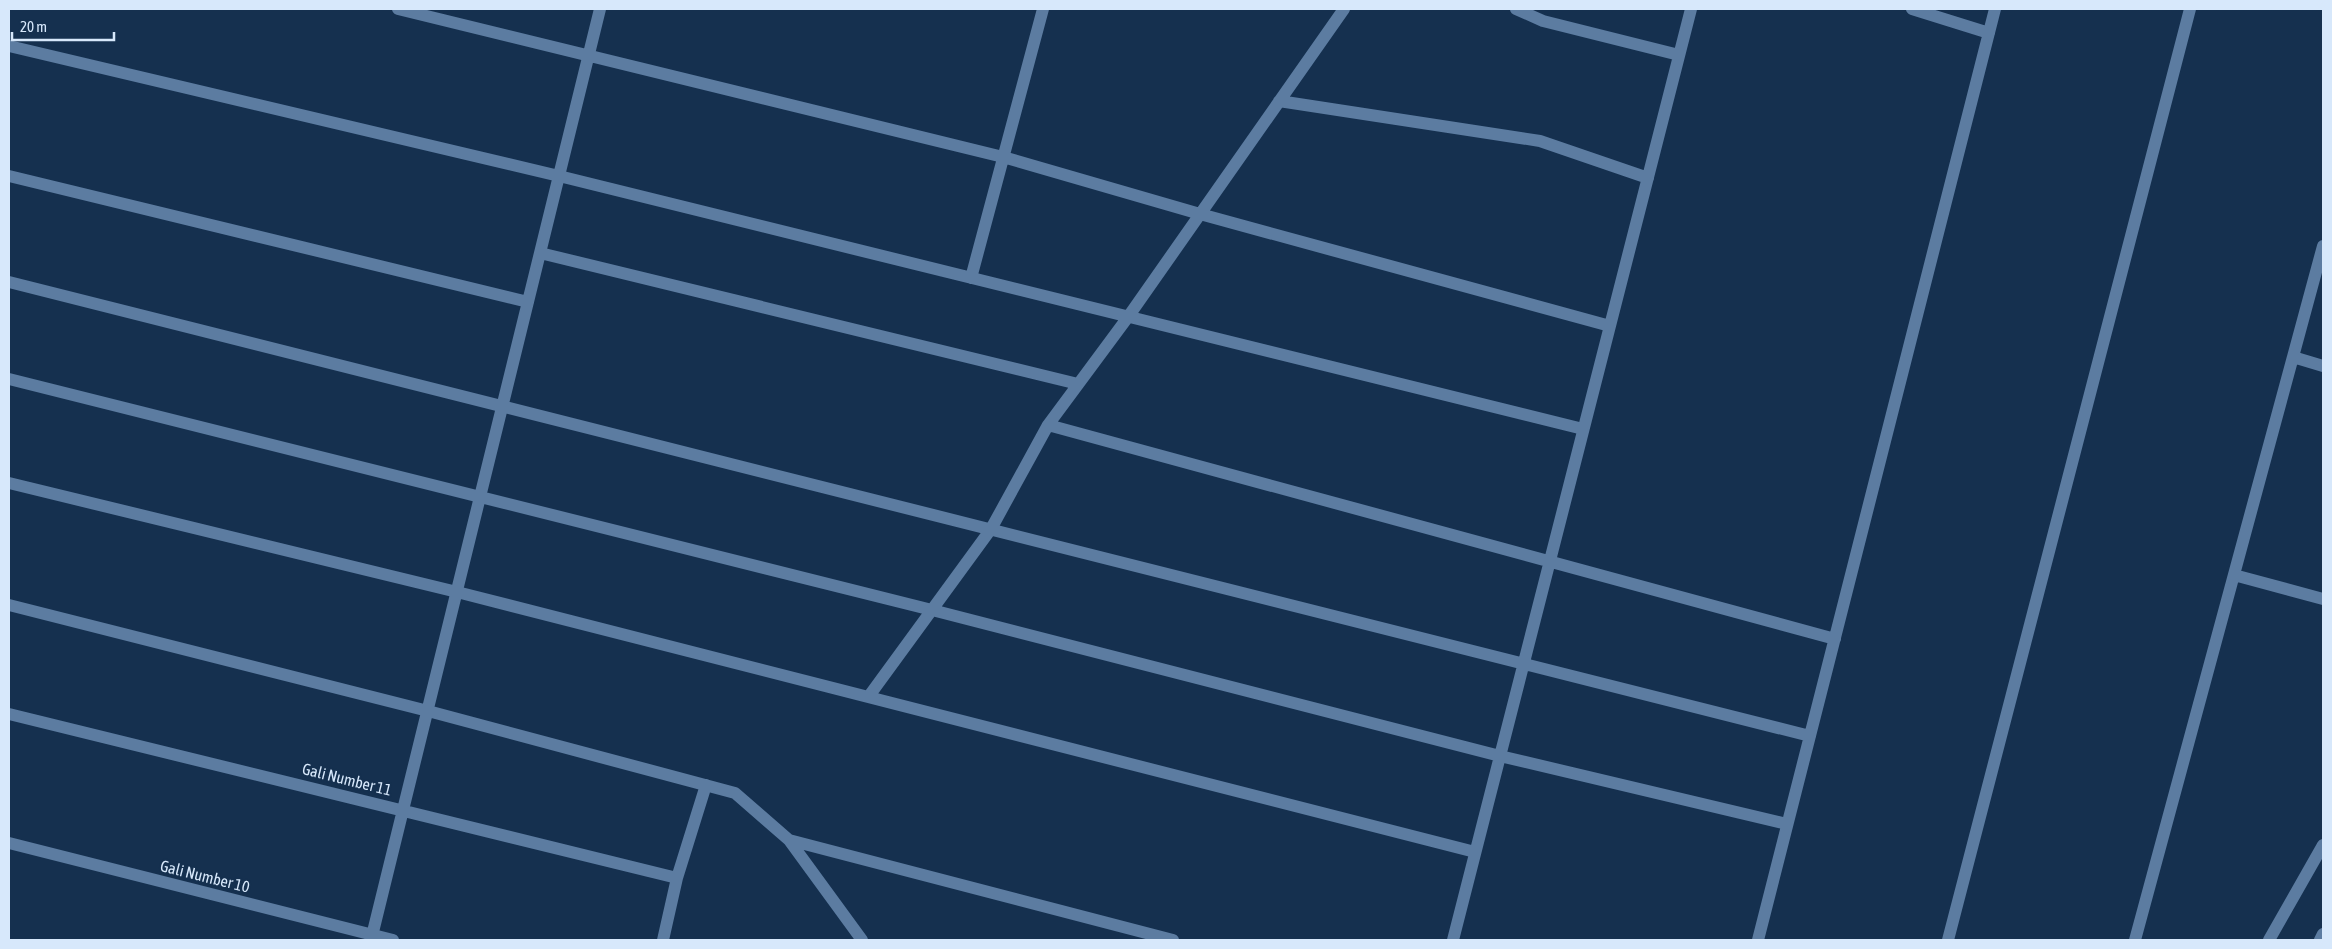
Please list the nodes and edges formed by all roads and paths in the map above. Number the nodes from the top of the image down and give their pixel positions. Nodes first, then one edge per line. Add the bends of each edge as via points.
1 (398, 9) edge
2 (600, 9) edge
3 (1043, 9) edge
4 (1344, 9) edge
5 (1516, 9) edge
6 (1691, 9) edge
7 (1912, 9) edge
8 (1995, 9) edge
9 (2190, 9) edge
10 (439, 14) edge
11 (1989, 34) junction
12 (9, 46) edge
13 (589, 55) junction
14 (1679, 55) junction
15 (1279, 101) junction
16 (1003, 157) junction
17 (9, 176) edge
18 (559, 176) junction
19 (1648, 178) junction
20 (1200, 214) junction
21 (2323, 246) edge
22 (540, 253) junction
23 (971, 278) junction
24 (9, 282) edge
25 (528, 302) junction
26 (1128, 317) junction
27 (1610, 326) junction
28 (2293, 357) junction
29 (2323, 366) edge
30 (9, 379) edge
31 (1078, 384) junction
32 (502, 406) junction
33 (1048, 425) junction
34 (1583, 429) junction
35 (9, 483) edge
36 (480, 496) junction
37 (991, 529) junction
38 (1550, 560) junction
39 (2234, 575) junction
40 (457, 592) junction
41 (2323, 599) edge
42 (9, 605) edge
43 (932, 610) junction
44 (1835, 639) junction
45 (1523, 663) junction
46 (869, 696) junction
47 (428, 711) junction
48 (9, 714) edge
49 (1810, 736) junction
50 (1500, 756) junction
51 (706, 785) junction
52 (403, 809) junction
53 (1787, 824) junction
54 (789, 840) junction
55 (9, 844) edge
56 (2323, 845) edge
57 (1475, 852) junction
58 (677, 878) junction
59 (2323, 934) edge
60 (372, 938) edge
61 (393, 940) edge
62 (663, 940) edge
63 (862, 940) edge
64 (1172, 940) edge
65 (1453, 940) edge
66 (1758, 940) edge
67 (1948, 940) edge
68 (2135, 940) edge
69 (2269, 940) edge
70 (2320, 940) edge

1 - 10 street
2 - 13 street
3 - 16 street
4 - 15 street
5 - 14 street via 1543,21
6 - 14 street
7 - 11 street
8 - 11 street
9 - 67 street
10 - 13 street
11 - 44 street
12 - 18 street
13 - 16 street
13 - 18 street
14 - 19 street
15 - 19 street via 1540,141
15 - 20 street
16 - 20 street
16 - 23 street
17 - 25 street
18 - 22 street
18 - 23 street
19 - 27 street
20 - 26 street
20 - 27 street
21 - 28 street
22 - 25 street
22 - 31 street
23 - 26 street
24 - 32 street
25 - 32 street
26 - 31 street
26 - 34 street
27 - 34 street
28 - 29 street
28 - 39 street
30 - 36 street
31 - 33 street
32 - 36 street
32 - 37 street
33 - 37 street
33 - 38 street
34 - 38 street
35 - 40 street
36 - 40 street
36 - 43 street
37 - 43 street
37 - 45 street
38 - 44 street
38 - 45 street
39 - 41 street
39 - 68 street
40 - 46 street
40 - 47 street
42 - 47 street
43 - 46 street
43 - 50 street
44 - 49 street
45 - 49 street
45 - 50 street
46 - 57 street
47 - 51 street
47 - 52 street
48 - 52 street, Gali Number 11
49 - 53 street
50 - 53 street
50 - 57 street
51 - 54 street via 735,794
51 - 58 street
52 - 58 street, Gali Number 11
52 - 60 street
53 - 66 street
54 - 63 street
54 - 64 street
55 - 60 street, Gali Number 10
56 - 69 street
57 - 65 street
58 - 62 street
59 - 70 street
60 - 61 street, Gali Number 10

